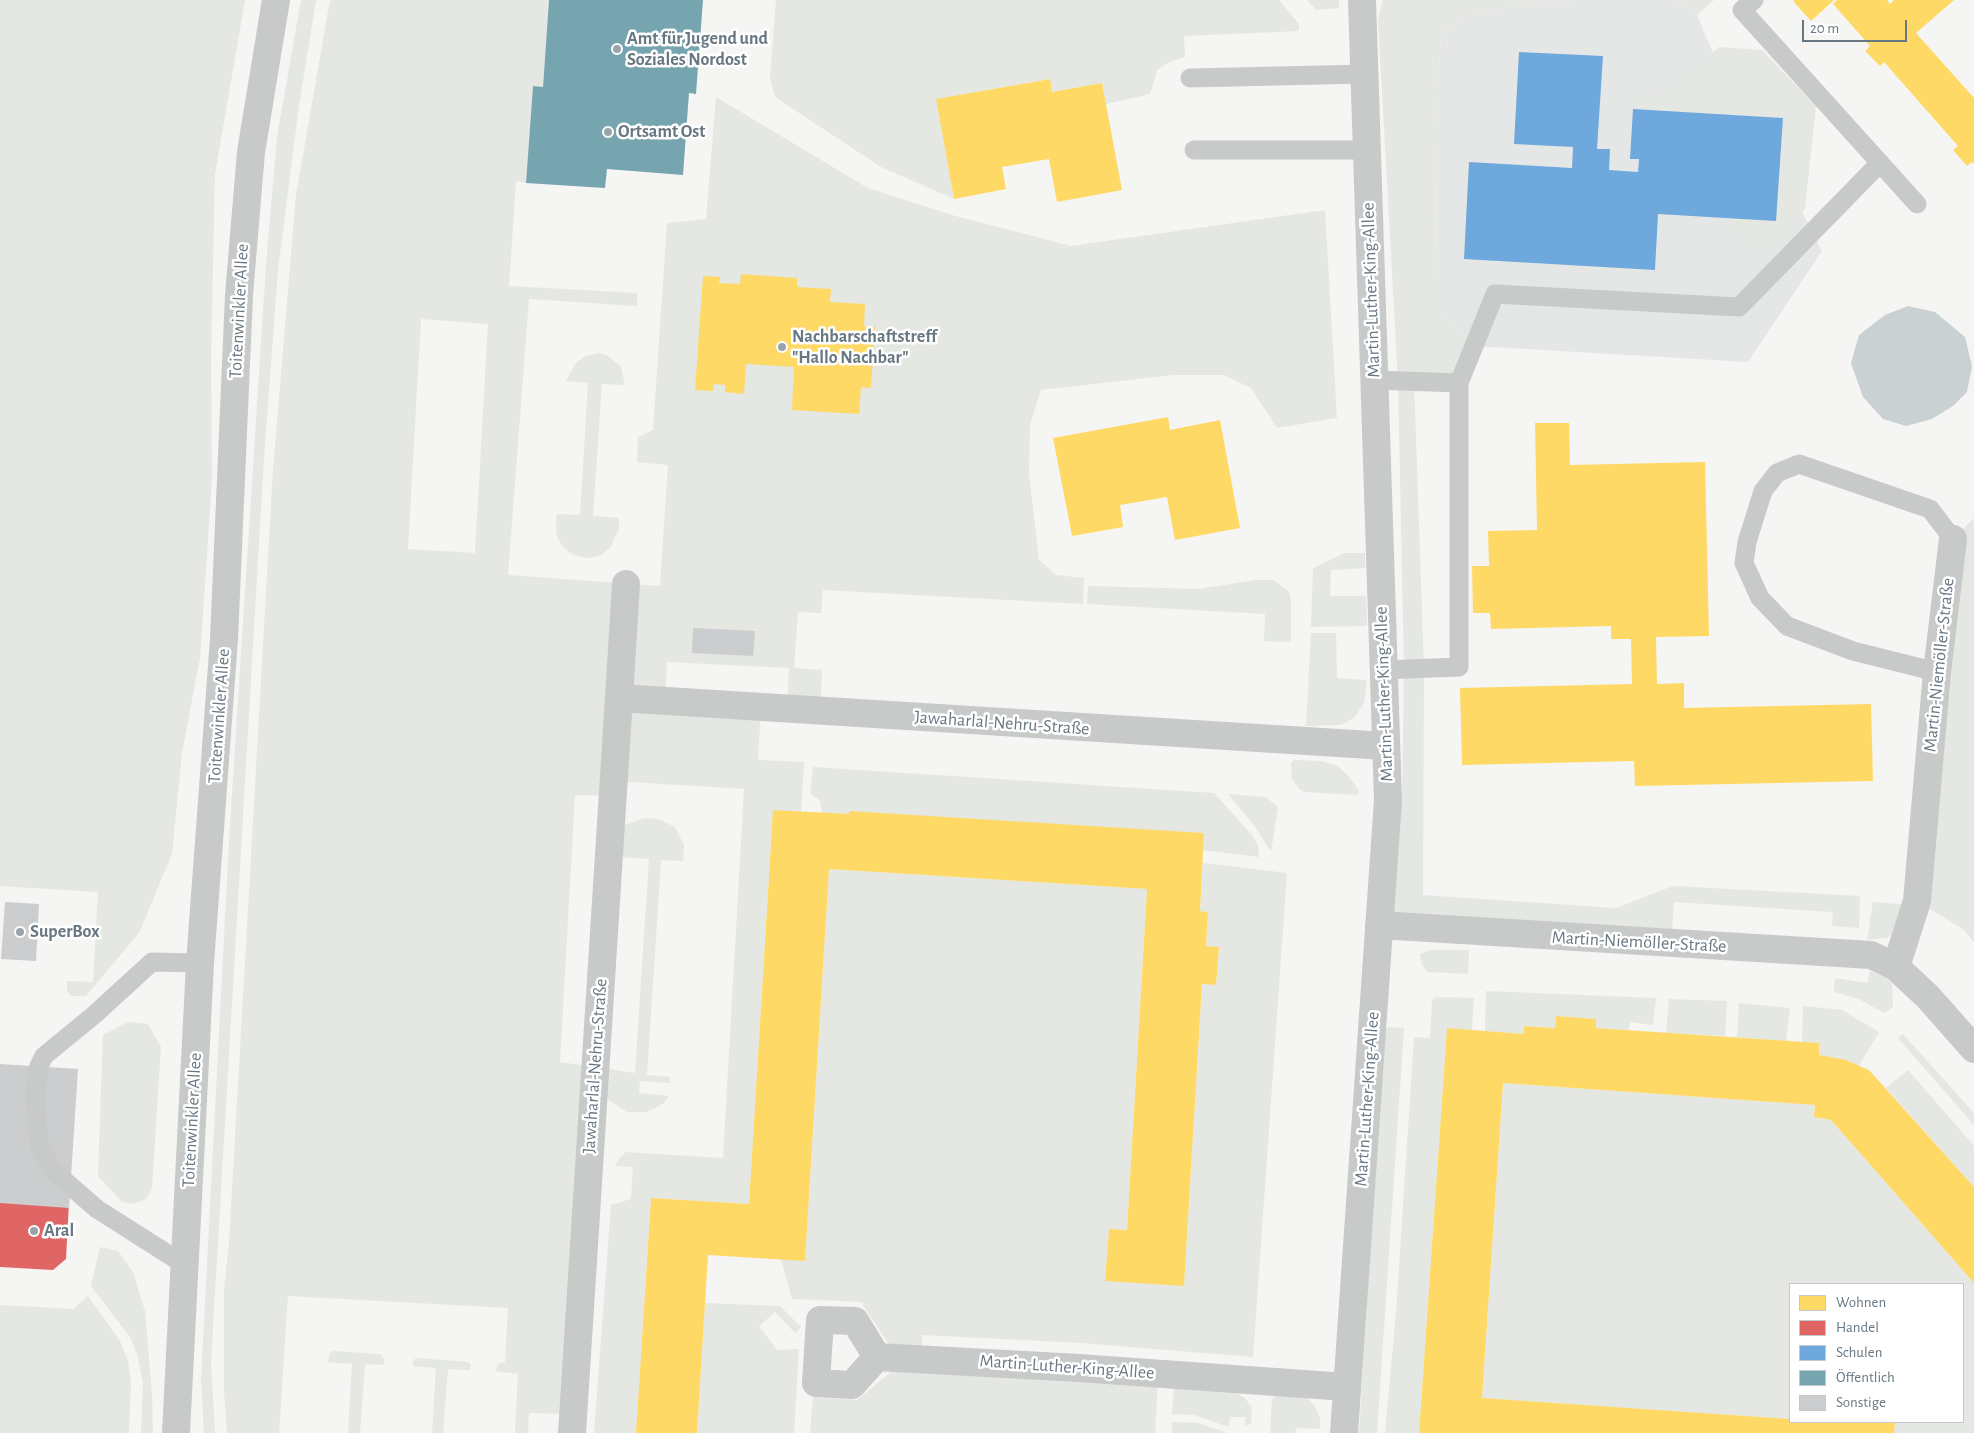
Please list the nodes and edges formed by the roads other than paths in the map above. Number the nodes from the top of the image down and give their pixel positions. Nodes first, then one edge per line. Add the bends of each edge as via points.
1 (276, 0) edge
2 (1362, 0) edge
3 (1754, 0) edge
4 (1364, 74) junction
5 (1190, 78) dead end
6 (1194, 150) dead end
7 (1367, 150) junction
8 (1880, 163) junction
9 (1917, 204) dead end
10 (1374, 380) junction
11 (1459, 383) junction
12 (1953, 539) joint
13 (626, 584) dead end
14 (1383, 670) junction
15 (1937, 672) junction
16 (619, 698) junction
17 (1386, 746) junction
18 (1380, 925) junction
19 (200, 963) junction
20 (1896, 968) junction
21 (1974, 1049) edge
22 (185, 1265) junction
23 (877, 1357) dead end
24 (1346, 1388) junction
25 (176, 1433) edge
26 (572, 1433) edge
27 (1344, 1433) edge

1 - 19 street, Toitenwinkler Allee via 251,152 240,276 224,639
2 - 4 street, Martin-Luther-King-Allee
3 - 8 lane via 1742,10
4 - 5 lane
4 - 7 street, Martin-Luther-King-Allee
6 - 7 lane
7 - 10 street, Martin-Luther-King-Allee
8 - 9 lane
8 - 11 lane via 1739,307 1495,294
10 - 11 lane
10 - 14 street, Martin-Luther-King-Allee
11 - 14 lane via 1460,667
12 - 15 street, Martin-Niemöller-Straße
12 - 15 lane via 1930,509 1799,464 1776,473 1763,491 1744,563 1760,598 1787,626 1853,651
13 - 16 street, Jawaharlal-Nehru-Straße
14 - 17 street, Martin-Luther-King-Allee
15 - 20 street, Martin-Niemöller-Straße via 1918,901
16 - 17 street, Jawaharlal-Nehru-Straße
16 - 26 street, Jawaharlal-Nehru-Straße
17 - 18 street, Martin-Luther-King-Allee via 1388,800
18 - 20 street, Martin-Niemöller-Straße via 1871,955
18 - 24 street, Martin-Luther-King-Allee
19 - 22 street, Toitenwinkler Allee
19 - 22 lane via 152,962 44,1056 35,1093 39,1144 52,1170 97,1209
20 - 21 street, Martin-Niemöller-Straße via 1928,997
22 - 25 street, Toitenwinkler Allee
23 - 24 street, Martin-Luther-King-Allee via 1089,1368
24 - 27 street, Martin-Luther-King-Allee

